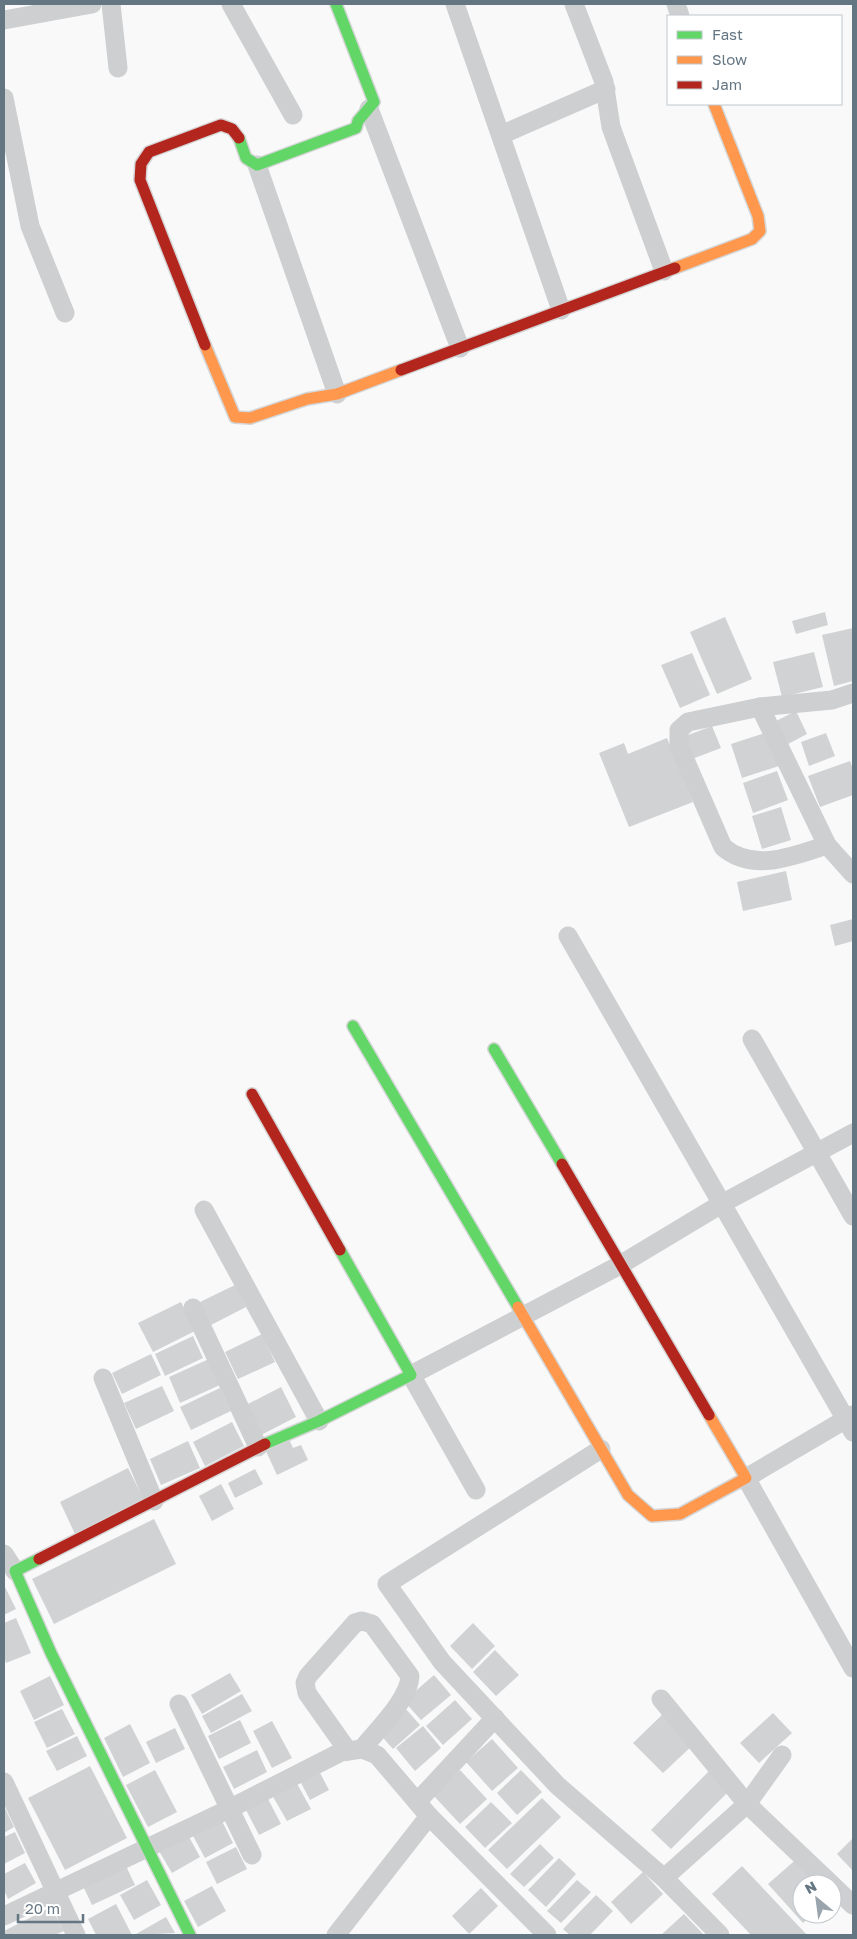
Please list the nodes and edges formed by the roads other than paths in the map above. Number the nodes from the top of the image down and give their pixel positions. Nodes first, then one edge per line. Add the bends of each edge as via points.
1 (92, 4) edge
2 (111, 4) edge
3 (231, 4) edge
4 (336, 4) edge
5 (455, 4) edge
6 (574, 4) edge
7 (4, 20) edge
8 (118, 68) dead end
9 (606, 90) junction
10 (4, 98) edge
11 (714, 105) edge
12 (369, 109) junction
13 (293, 115) dead end
14 (500, 135) junction
15 (257, 165) junction
16 (664, 271) junction
17 (562, 310) junction
18 (65, 313) dead end
19 (460, 348) junction
20 (337, 394) junction
21 (853, 693) edge
22 (760, 708) junction
23 (827, 845) junction
24 (853, 874) edge
25 (568, 936) dead end
26 (353, 1026) dead end
27 (752, 1039) dead end
28 (494, 1049) dead end
29 (252, 1094) dead end
30 (853, 1132) edge
31 (816, 1152) junction
32 (723, 1203) junction
33 (204, 1210) dead end
34 (853, 1216) edge
35 (620, 1265) junction
36 (193, 1308) dead end
37 (523, 1317) junction
38 (411, 1374) junction
39 (103, 1378) dead end
40 (319, 1421) junction
41 (851, 1422) edge
42 (258, 1447) junction
43 (601, 1449) junction
44 (746, 1478) junction
45 (476, 1490) dead end
46 (154, 1501) junction
47 (4, 1554) edge
48 (15, 1571) junction
49 (853, 1668) edge
50 (661, 1699) dead end
51 (179, 1704) dead end
52 (495, 1718) junction
53 (355, 1750) junction
54 (782, 1755) dead end
55 (4, 1782) edge
56 (747, 1804) junction
57 (229, 1809) junction
58 (423, 1809) junction
59 (146, 1849) junction
60 (252, 1855) dead end
61 (820, 1874) edge
62 (664, 1878) junction
63 (55, 1892) junction
64 (842, 1894) edge
65 (853, 1905) edge
66 (4, 1916) edge
67 (76, 1935) edge
68 (190, 1935) edge
69 (336, 1935) edge
70 (547, 1935) edge
71 (720, 1935) edge

1 - 7 street
2 - 8 street
3 - 13 street
4 - 12 street via 372,93 374,102
5 - 14 street
6 - 9 street
9 - 14 street
9 - 16 street via 611,127
10 - 18 street via 30,226
11 - 16 street via 758,216 760,231 752,238
12 - 15 street via 356,128
12 - 19 street
14 - 17 street
15 - 20 street
15 - 20 street via 246,158 236,130 221,125 149,152 141,164 140,180 235,417 250,418 307,399
16 - 17 street
17 - 19 street
19 - 20 street
21 - 22 street via 832,700
22 - 23 street
22 - 23 street via 688,722 679,730 679,746 723,847 730,854 759,861 783,860
23 - 24 street
25 - 32 street
26 - 37 street
27 - 31 street
28 - 35 street
29 - 38 street
30 - 31 street
31 - 32 street
31 - 34 street
32 - 35 street
32 - 41 street
33 - 40 street
35 - 37 street
35 - 44 street
36 - 42 street
37 - 38 street
37 - 43 street
38 - 40 street
38 - 45 street
39 - 46 street
40 - 42 street
41 - 44 street
42 - 46 street
43 - 44 street via 628,1496 652,1516 680,1514
43 - 52 street via 387,1584 442,1662
44 - 49 street
46 - 48 street
47 - 48 street
48 - 59 street
50 - 56 street
51 - 57 street
52 - 58 street
52 - 62 street via 558,1785
53 - 53 street via 307,1693 306,1683 308,1676 355,1623 362,1621 372,1624 410,1676 410,1686
53 - 57 street via 341,1752
53 - 58 street via 376,1755
54 - 56 street
55 - 63 street
56 - 61 street
56 - 62 street
57 - 59 street
57 - 60 street
58 - 69 street
58 - 70 street
59 - 63 street
59 - 68 street
62 - 71 street
63 - 66 street
63 - 67 street
64 - 65 street

